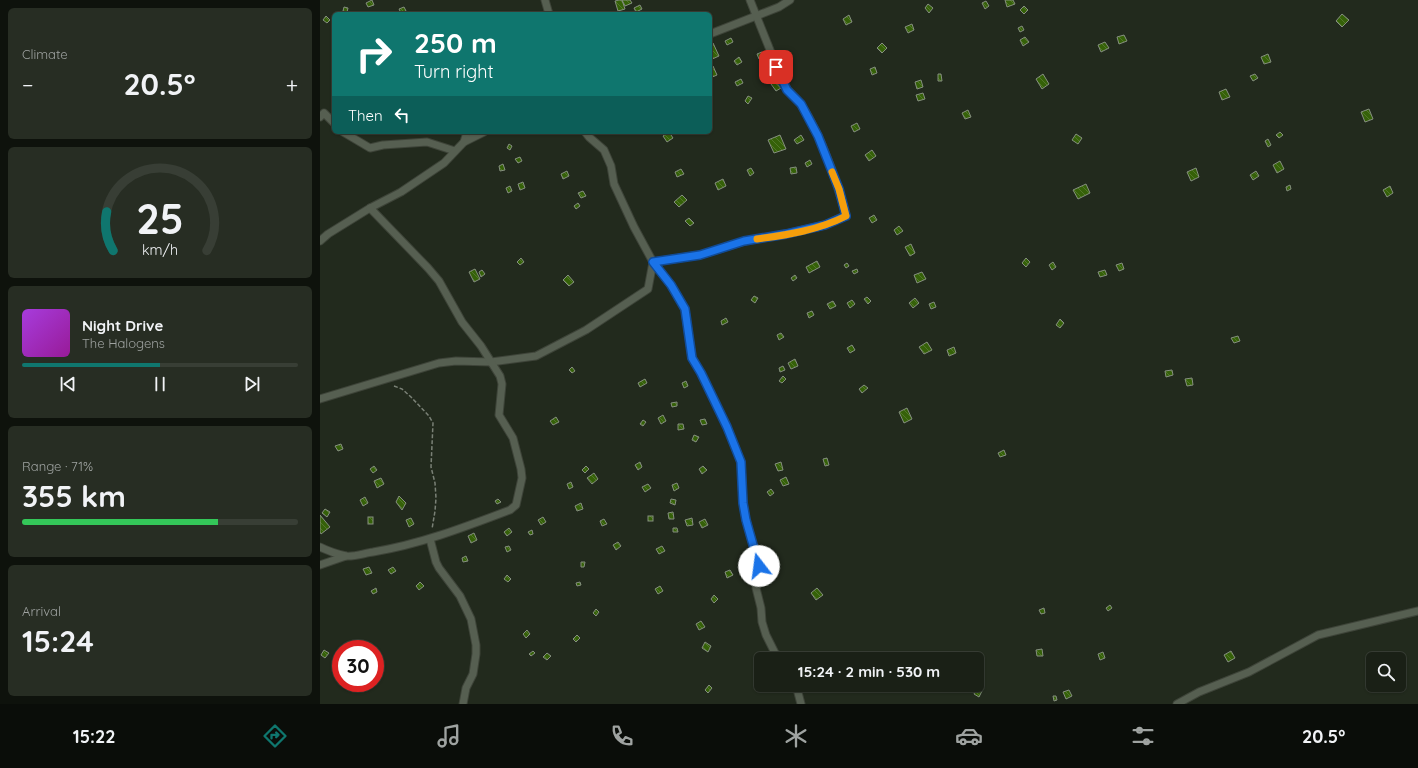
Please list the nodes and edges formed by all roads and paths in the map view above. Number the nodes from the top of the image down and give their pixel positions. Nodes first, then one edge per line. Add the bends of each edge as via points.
1 (545, 0) edge
2 (750, 0) edge
3 (790, 0) edge
4 (548, 12) edge
5 (756, 16) junction
6 (712, 33) edge
7 (320, 117) edge
8 (332, 121) edge
9 (346, 134) edge
10 (466, 134) edge
11 (480, 134) edge
12 (587, 134) edge
13 (464, 142) junction
14 (455, 151) junction
15 (370, 208) junction
16 (320, 241) edge
17 (653, 262) junction
18 (491, 362) junction
19 (382, 381) junction
20 (320, 399) edge
21 (430, 539) junction
22 (320, 547) edge
23 (348, 556) junction
24 (320, 565) edge
25 (1418, 611) edge
26 (775, 652) edge
27 (798, 692) edge
28 (464, 704) edge
29 (801, 704) edge
30 (1178, 704) edge

1 - 4 street
2 - 5 street
3 - 5 street
5 - 6 street
5 - 17 street via 784,85 801,104 818,136 839,189 846,216 825,225 744,241 700,255
7 - 8 street via 324,112
9 - 14 street via 370,148 427,142
10 - 13 street
11 - 13 street
12 - 17 street via 604,150 611,166 614,184
13 - 14 street
14 - 15 street via 444,163 407,188
15 - 16 street
15 - 18 street via 439,281 462,322
17 - 18 street via 648,289 586,330 536,356
17 - 26 street via 685,309 692,358 727,427 741,462 743,503 759,566 756,588 762,622
18 - 19 street via 440,363
18 - 21 street via 502,384 500,415 512,438 521,470 522,478 516,505 510,510
19 - 20 street
19 - 21 path via 402,389 433,423 431,467 435,483 436,511
21 - 23 street
21 - 28 street via 436,562 460,596 471,619 476,654
22 - 23 street
23 - 24 street
25 - 30 street via 1318,635 1249,672 1206,689
27 - 29 street

